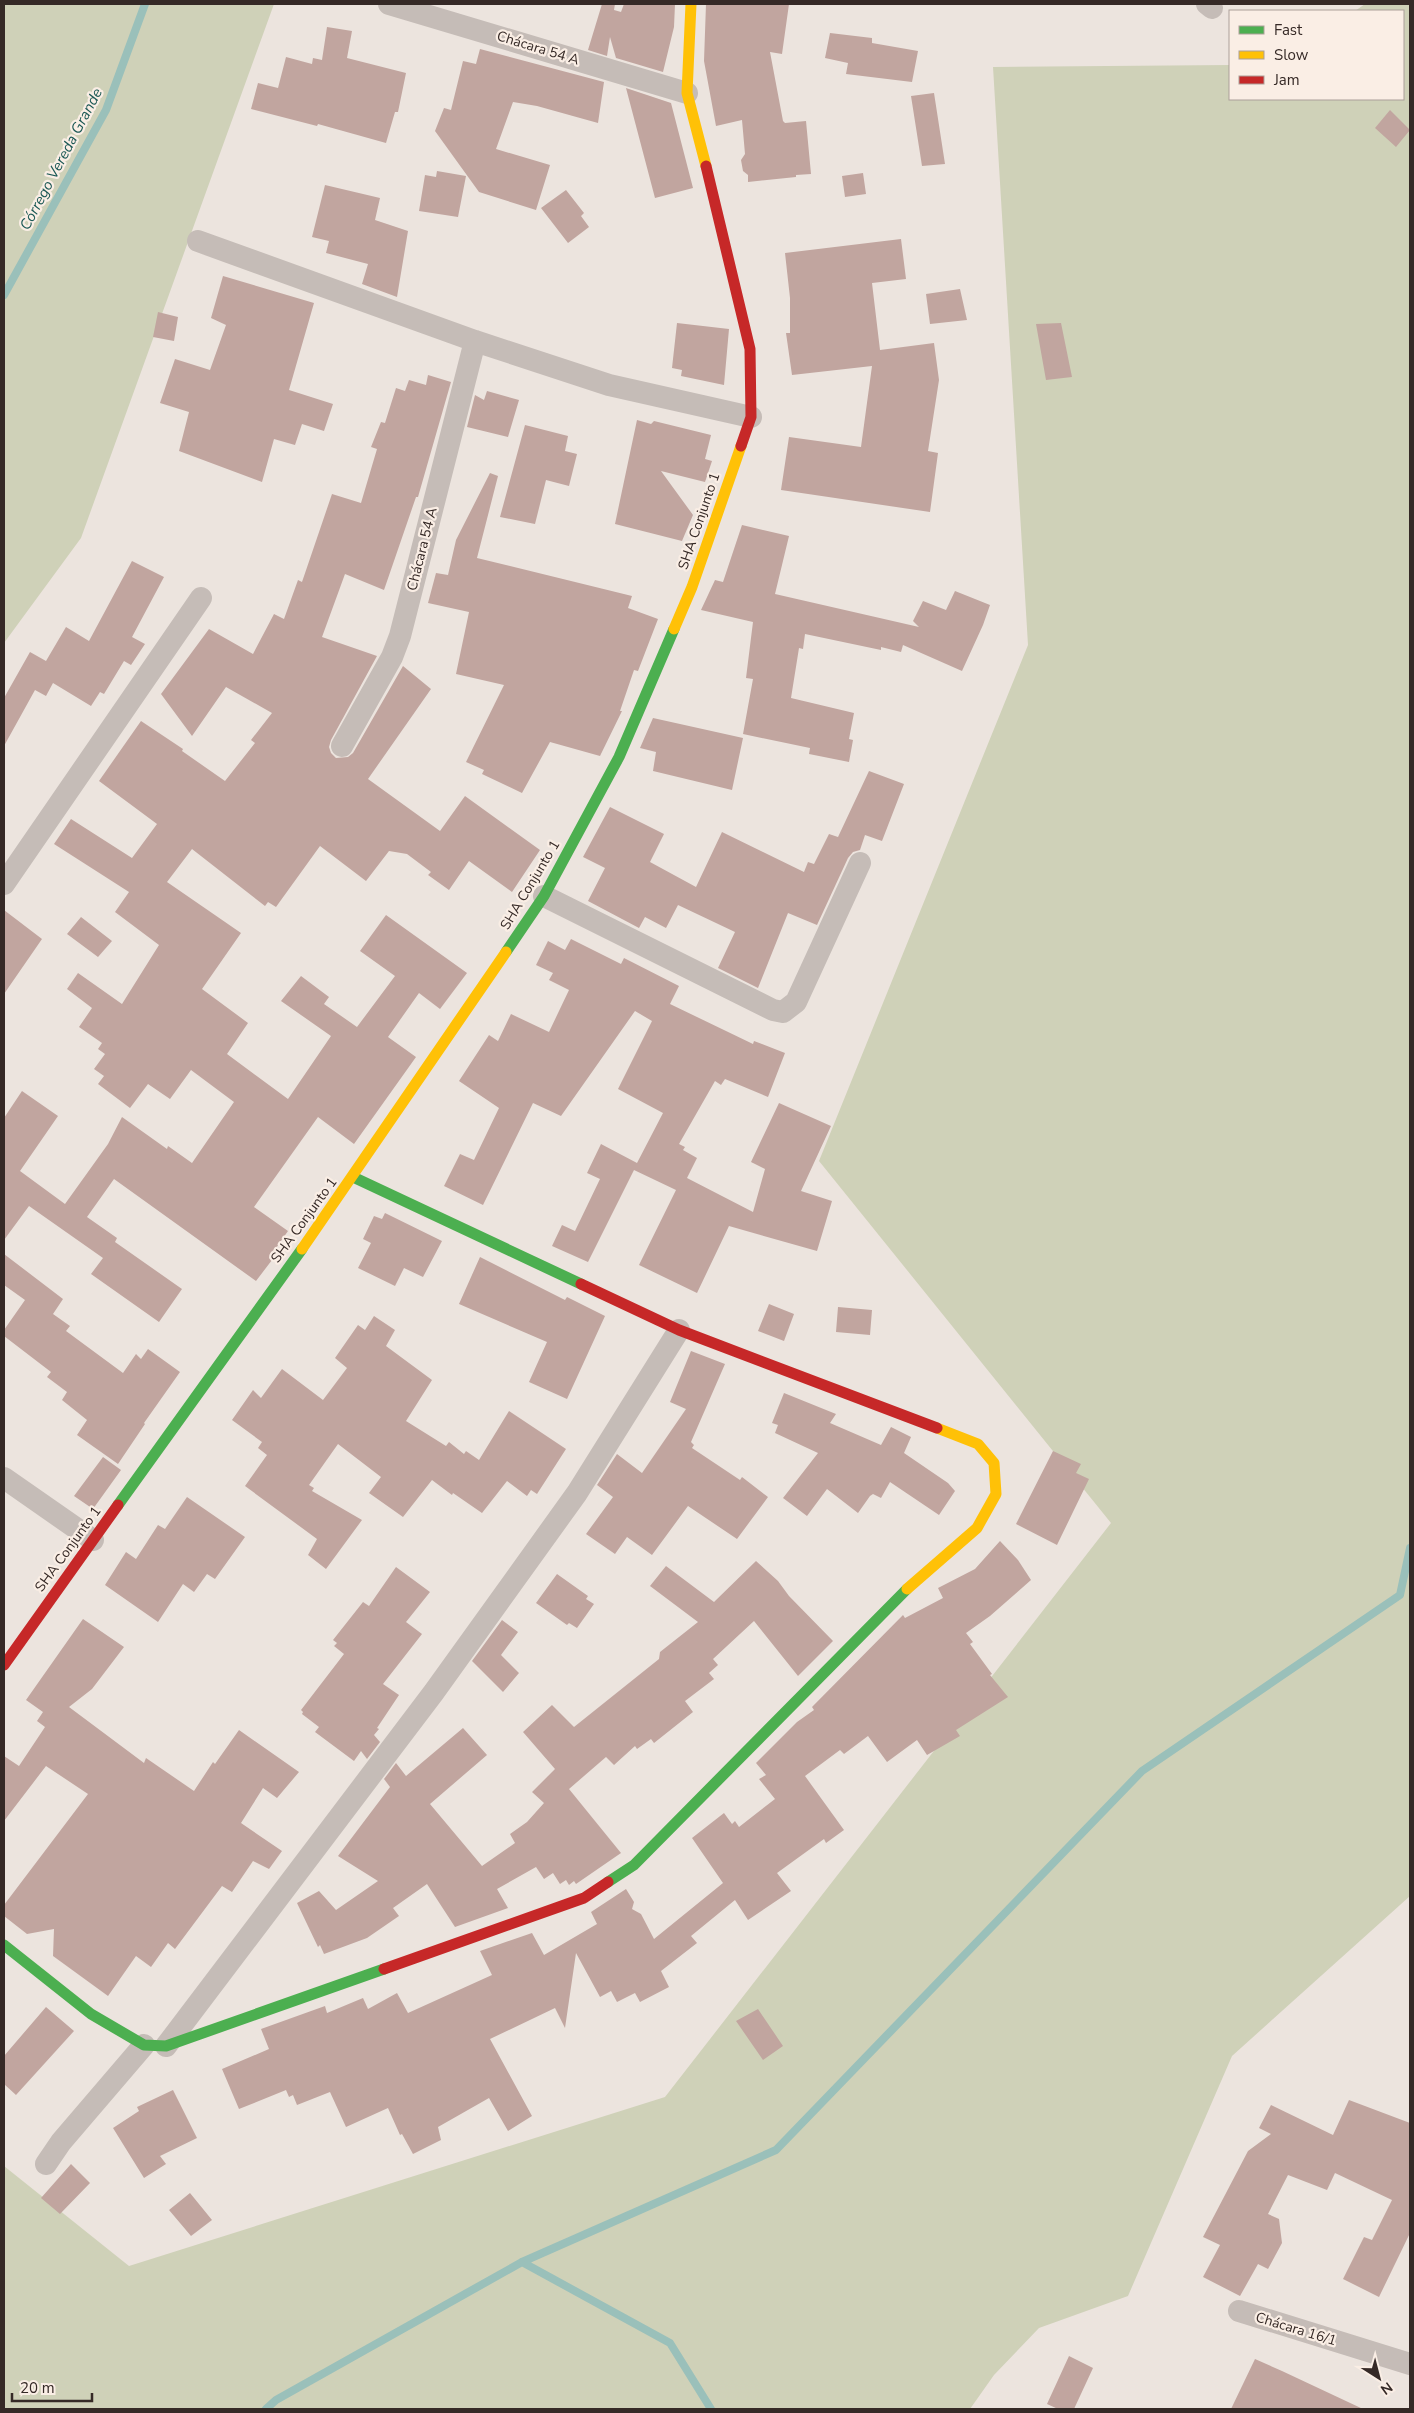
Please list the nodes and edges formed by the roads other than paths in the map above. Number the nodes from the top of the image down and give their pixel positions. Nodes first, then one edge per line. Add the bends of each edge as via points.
1 (389, 4) edge
2 (691, 4) edge
3 (687, 93) junction
4 (198, 241) dead end
5 (475, 341) junction
6 (752, 417) junction
7 (201, 598) dead end
8 (342, 746) dead end
9 (860, 863) dead end
10 (4, 884) edge
11 (544, 896) junction
12 (353, 1177) junction
13 (679, 1330) junction
14 (4, 1478) edge
15 (93, 1540) junction
16 (4, 1665) edge
17 (4, 1945) edge
18 (155, 2045) junction
19 (46, 2164) dead end
20 (1239, 2311) dead end
21 (1410, 2364) edge

1 - 3 street, Chácara 54 A
2 - 3 street, SHA Conjunto 1
3 - 6 street, SHA Conjunto 1 via 750,349
4 - 5 street
5 - 6 street via 609,385
5 - 8 street, Chácara 54 A via 400,636
6 - 11 street, SHA Conjunto 1 via 692,587 623,748
7 - 10 street
9 - 11 street via 796,1002 783,1012 773,1010
11 - 12 street, SHA Conjunto 1
12 - 13 street
12 - 15 street, SHA Conjunto 1
13 - 18 street via 577,1493 434,1692
13 - 18 street via 978,1444 994,1463 996,1494 977,1528 913,1582 634,1865 584,1898
14 - 15 street
15 - 16 street, SHA Conjunto 1
17 - 18 street via 91,2014
18 - 19 street via 61,2142
20 - 21 street, Chácara 16/1

